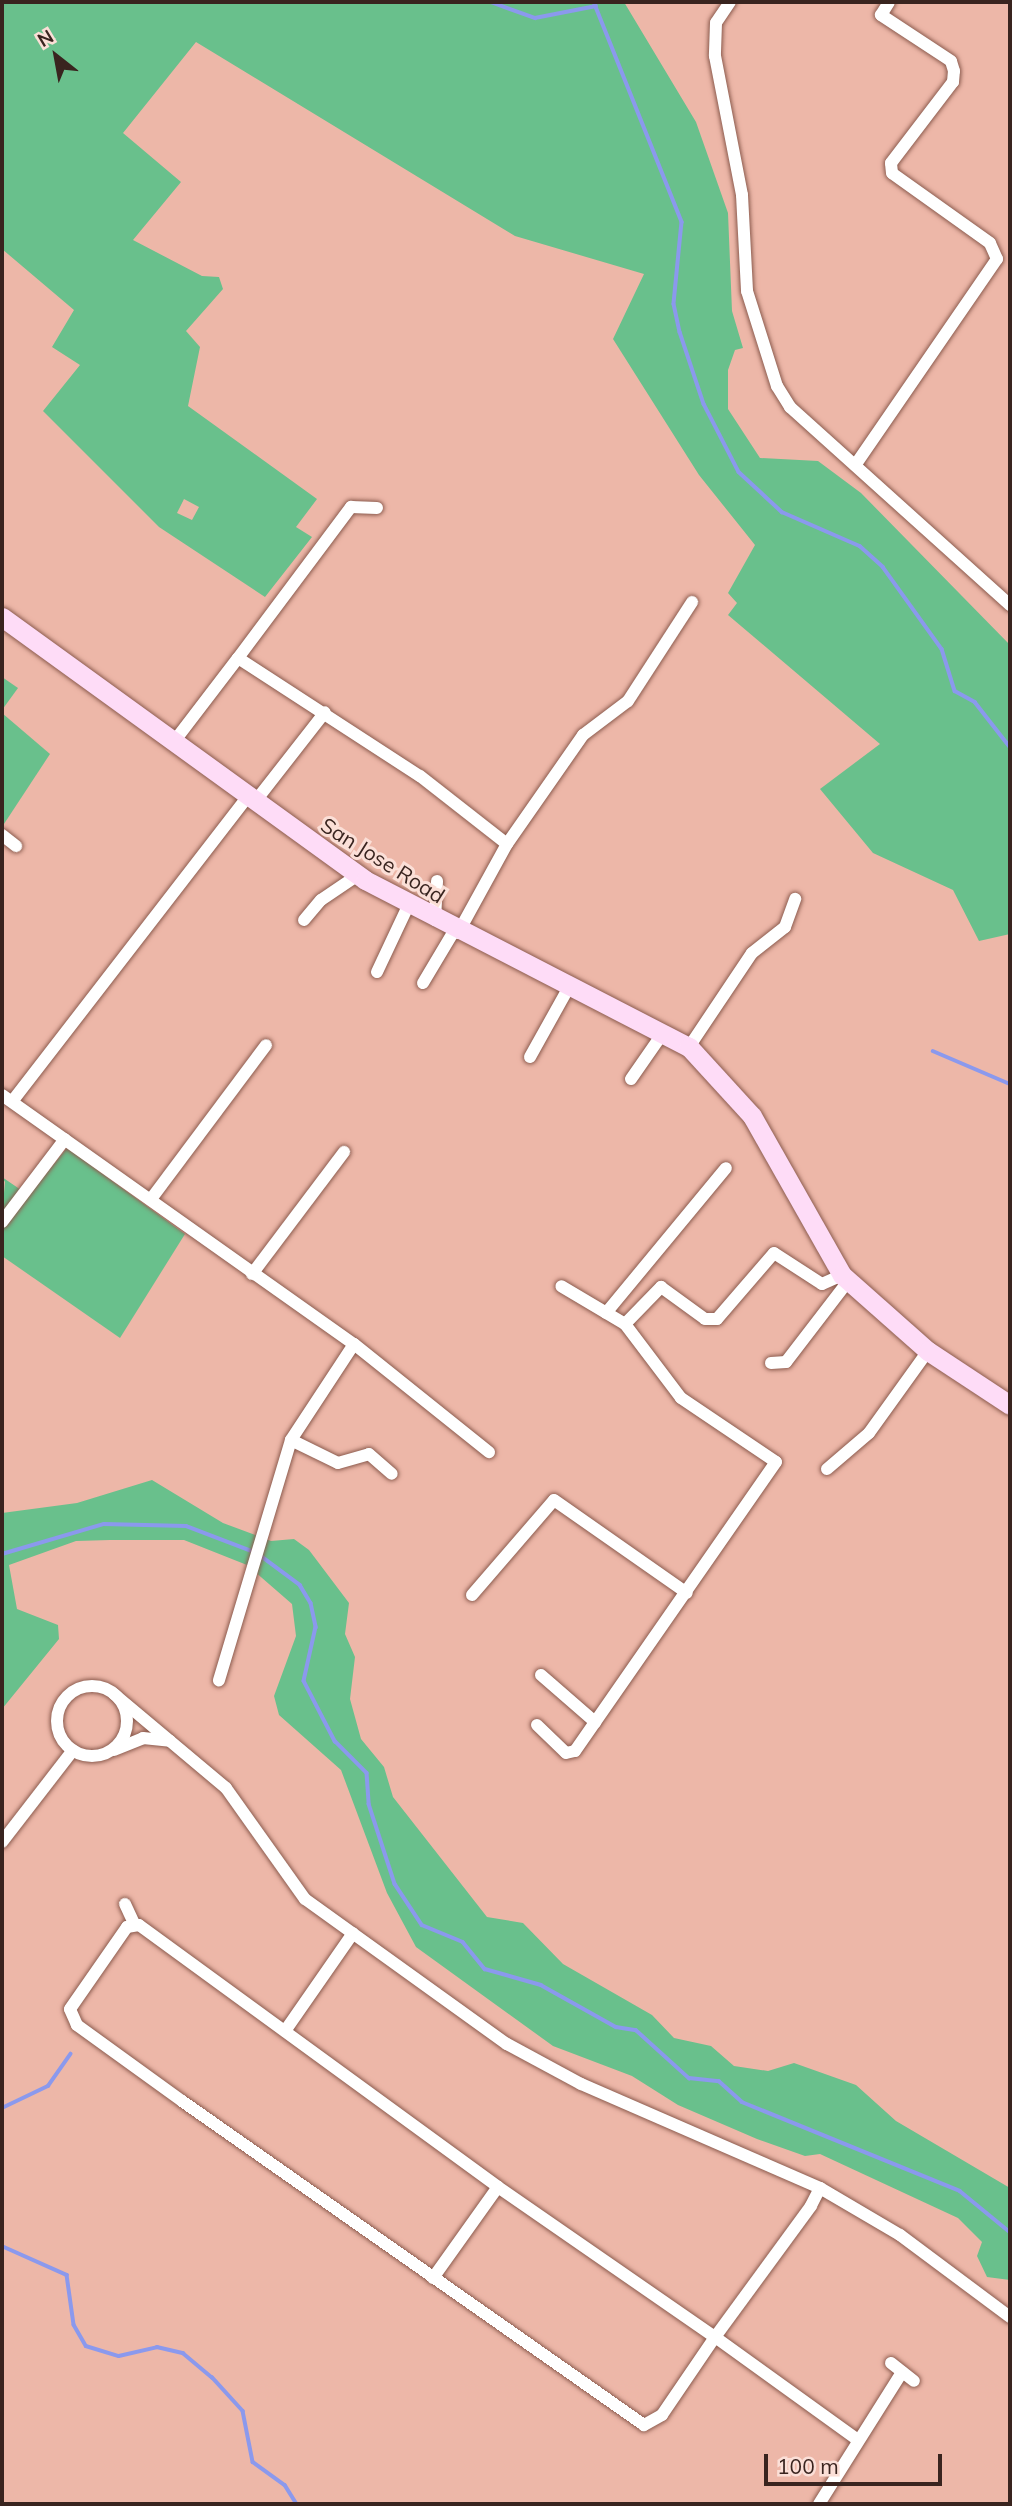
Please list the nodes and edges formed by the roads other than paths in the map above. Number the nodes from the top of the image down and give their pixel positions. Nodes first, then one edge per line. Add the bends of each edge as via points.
1 (730, 2) edge
2 (889, 2) edge
3 (856, 464) junction
4 (377, 508) dead end
5 (692, 602) dead end
6 (1010, 605) edge
7 (2, 617) edge
8 (238, 658) junction
9 (325, 712) junction
10 (173, 743) junction
11 (250, 800) junction
12 (2, 835) edge
13 (507, 844) junction
14 (16, 846) dead end
15 (358, 875) junction
16 (437, 881) dead end
17 (795, 899) dead end
18 (410, 904) junction
19 (304, 920) dead end
20 (435, 920) junction
21 (456, 932) junction
22 (377, 972) dead end
23 (424, 983) dead end
24 (570, 985) junction
25 (663, 1033) junction
26 (266, 1045) dead end
27 (689, 1047) junction
28 (530, 1056) dead end
29 (631, 1079) dead end
30 (8, 1097) edge
31 (65, 1139) junction
32 (344, 1152) dead end
33 (726, 1168) dead end
34 (151, 1199) junction
35 (2, 1222) edge
36 (252, 1274) junction
37 (845, 1278) junction
38 (561, 1286) dead end
39 (606, 1313) junction
40 (625, 1324) junction
41 (354, 1344) junction
42 (928, 1351) junction
43 (771, 1363) dead end
44 (1010, 1405) edge
45 (291, 1440) junction
46 (489, 1452) dead end
47 (827, 1469) dead end
48 (392, 1474) dead end
49 (687, 1593) junction
50 (472, 1595) dead end
51 (541, 1675) dead end
52 (219, 1680) dead end
53 (114, 1694) junction
54 (595, 1722) junction
55 (537, 1725) dead end
56 (174, 1742) junction
57 (73, 1750) junction
58 (109, 1751) junction
59 (2, 1842) edge
60 (125, 1904) dead end
61 (134, 1923) junction
62 (353, 1933) junction
63 (285, 2031) junction
64 (498, 2187) junction
65 (820, 2188) junction
66 (433, 2278) junction
67 (1010, 2317) edge
68 (715, 2337) junction
69 (891, 2363) dead end
70 (902, 2372) junction
71 (914, 2381) dead end
72 (858, 2440) junction
73 (819, 2504) edge

1 - 3 street via 713,37 725,133 742,195 751,306 769,366 790,407
2 - 3 street via 881,15 951,61 954,71 953,82 890,168 990,243 997,259
3 - 6 street
4 - 8 street via 351,507
5 - 13 street via 628,701 583,735
7 - 10 street, San Jose Road
8 - 9 street
8 - 10 street
9 - 11 street
9 - 13 street
10 - 11 street, San Jose Road
11 - 15 street, San Jose Road
11 - 30 street
12 - 14 street
13 - 21 street
15 - 18 street, San Jose Road
15 - 19 street via 321,900
16 - 20 street
17 - 27 street via 785,928 752,953
18 - 20 street, San Jose Road
18 - 22 street
20 - 21 street, San Jose Road
21 - 23 street
21 - 24 street, San Jose Road
24 - 25 street, San Jose Road
24 - 28 street
25 - 27 street, San Jose Road
25 - 29 street
26 - 34 street
27 - 37 street, San Jose Road via 752,1116
30 - 31 street
31 - 34 street
31 - 35 street
32 - 36 street
33 - 39 street
34 - 36 street
36 - 41 street
37 - 40 street via 826,1285 774,1253 717,1319 705,1320 661,1287
37 - 42 street, San Jose Road
37 - 43 street via 786,1362
38 - 39 street
39 - 40 street
40 - 49 street via 681,1398 776,1462
41 - 45 street
41 - 46 street
42 - 44 street, San Jose Road
42 - 47 street via 869,1433
45 - 48 street via 327,1461 369,1454
45 - 52 street
49 - 50 street via 554,1500
49 - 54 street
51 - 54 street
53 - 56 street
53 - 57 street via 94,1686 65,1698 58,1730
53 - 58 street via 127,1725
54 - 55 street via 571,1754
56 - 58 street via 143,1738
56 - 62 street via 226,1788 305,1899
57 - 58 street via 89,1756
57 - 59 street
60 - 61 street
61 - 63 street
61 - 66 street via 73,2001 77,2025
62 - 63 street
62 - 65 street via 508,2044 581,2084
63 - 64 street
64 - 66 street
64 - 68 street
65 - 67 street via 900,2235
65 - 68 street
66 - 68 street via 644,2425 662,2415
68 - 72 street
69 - 70 street
70 - 71 street
70 - 72 street
72 - 73 street

